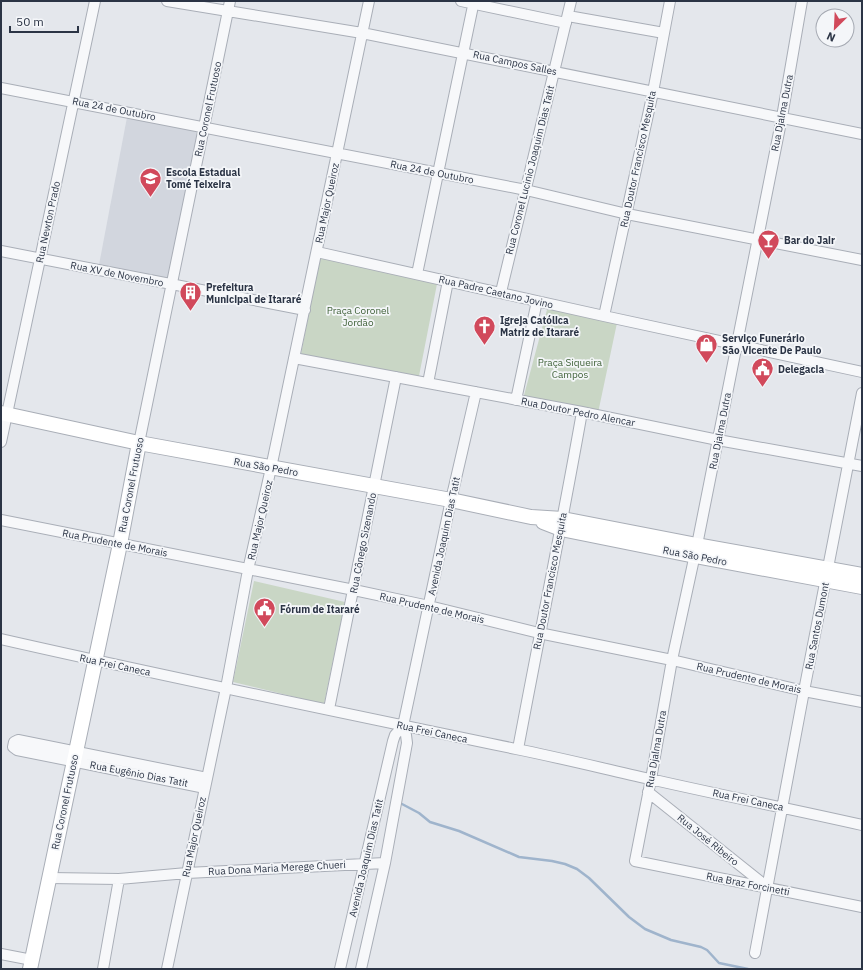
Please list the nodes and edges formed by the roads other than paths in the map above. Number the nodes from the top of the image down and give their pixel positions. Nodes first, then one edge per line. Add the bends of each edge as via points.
1 (95, 1) edge
2 (167, 1) edge
3 (369, 1) edge
4 (462, 1) edge
5 (571, 1) edge
6 (670, 1) edge
7 (802, 1) edge
8 (473, 2) edge
9 (229, 6) edge
10 (567, 19) junction
11 (362, 33) junction
12 (664, 33) junction
13 (463, 52) junction
14 (554, 71) junction
15 (1, 88) edge
16 (653, 92) junction
17 (74, 102) junction
18 (782, 117) junction
19 (205, 127) junction
20 (862, 134) edge
21 (337, 154) junction
22 (438, 173) junction
23 (526, 190) junction
24 (627, 214) junction
25 (758, 240) junction
26 (1, 251) edge
27 (317, 252) junction
28 (40, 258) junction
29 (862, 260) edge
30 (417, 274) junction
31 (448, 281) junction
32 (172, 284) junction
33 (501, 292) junction
34 (537, 301) junction
35 (305, 310) junction
36 (604, 316) junction
37 (737, 344) junction
38 (294, 358) junction
39 (862, 372) edge
40 (396, 377) junction
41 (428, 383) junction
42 (476, 392) junction
43 (862, 393) edge
44 (516, 400) junction
45 (582, 412) junction
46 (4, 414) edge
47 (718, 440) junction
48 (1, 442) edge
49 (139, 443) junction
50 (849, 463) junction
51 (862, 466) edge
52 (272, 468) junction
53 (374, 486) junction
54 (451, 500) junction
55 (1, 520) edge
56 (562, 524) junction
57 (120, 544) junction
58 (696, 551) junction
59 (248, 570) junction
60 (827, 574) junction
61 (862, 575) edge
62 (862, 587) edge
63 (354, 590) junction
64 (429, 606) junction
65 (539, 633) junction
66 (1, 639) edge
67 (94, 660) junction
68 (672, 660) junction
69 (226, 688) junction
70 (804, 691) junction
71 (862, 702) edge
72 (329, 709) junction
73 (403, 726) junction
74 (518, 749) junction
75 (75, 756) junction
76 (651, 779) junction
77 (206, 783) junction
78 (648, 792) junction
79 (783, 808) junction
80 (862, 824) edge
81 (635, 861) joint
82 (385, 863) junction
83 (364, 864) junction
84 (187, 873) junction
85 (49, 878) junction
86 (119, 879) junction
87 (768, 888) junction
88 (862, 907) edge
89 (755, 953) dead end
90 (1, 954) edge
91 (31, 964) edge
92 (103, 969) edge
93 (167, 969) edge
94 (340, 969) edge
95 (361, 969) edge

1 - 17 street, Rua Newton Prado
2 - 9 street, Rua Campos Salles
3 - 11 street, Rua Major Queiroz
4 - 8 street
5 - 10 street, Rua Coronel Lucinio Joaquim Dias Tatit
6 - 12 street, Rua Doutor Francisco Mesquita
7 - 18 street, Rua Djalma Dutra
8 - 10 street
8 - 13 street
9 - 11 street, Rua Campos Salles
9 - 19 street, Rua Coronel Frutuoso
10 - 12 street
10 - 14 street, Rua Coronel Lucinio Joaquim Dias Tatit
11 - 13 street, Rua Campos Salles
11 - 21 street, Rua Major Queiroz
12 - 16 street, Rua Doutor Francisco Mesquita
13 - 14 street, Rua Campos Salles
13 - 22 street
14 - 16 street, Rua Campos Salles
14 - 23 street, Rua Coronel Lucinio Joaquim Dias Tatit
15 - 17 street, Rua 24 de Outubro
16 - 18 street, Rua Campos Salles
16 - 24 street, Rua Doutor Francisco Mesquita
17 - 19 street, Rua 24 de Outubro
17 - 28 street, Rua Newton Prado
18 - 20 street, Rua Campos Salles
18 - 25 street, Rua Djalma Dutra
19 - 21 street, Rua 24 de Outubro
19 - 32 street, Rua Coronel Frutuoso
21 - 22 street, Rua 24 de Outubro
21 - 27 street, Rua Major Queiroz
22 - 23 street, Rua 24 de Outubro
22 - 30 street
23 - 24 street, Rua 24 de Outubro
23 - 33 street, Rua Coronel Lucinio Joaquim Dias Tatit
24 - 25 street, Rua 24 de Outubro
24 - 36 street, Rua Doutor Francisco Mesquita
25 - 29 street, Rua 24 de Outubro
25 - 37 street, Rua Djalma Dutra
26 - 28 street, Rua XV de Novembro
27 - 30 street, Rua Padre Caetano Jovino
27 - 35 street, Rua Major Queiroz
28 - 32 street, Rua XV de Novembro
28 - 46 street, Rua Newton Prado
30 - 31 street, Rua Padre Caetano Jovino
31 - 33 street, Rua Padre Caetano Jovino
31 - 41 street
32 - 35 street, Rua XV de Novembro
32 - 49 street, Rua Coronel Frutuoso
33 - 34 street, Rua Padre Caetano Jovino
34 - 36 street, Rua Padre Caetano Jovino
34 - 44 street
35 - 38 street, Rua Major Queiroz
36 - 37 street, Rua Padre Caetano Jovino
37 - 39 street, Rua Padre Caetano Jovino
37 - 47 street, Rua Djalma Dutra
38 - 40 street, Rua Doutor Pedro Alencar
38 - 52 street, Rua Major Queiroz
40 - 41 street, Rua Doutor Pedro Alencar
40 - 53 street, Rua Cônego Sizenando
41 - 42 street, Rua Doutor Pedro Alencar
42 - 44 street, Rua Doutor Pedro Alencar
42 - 54 street, Avenida Joaquim Dias Tatit
43 - 50 street, Rua Santos Dumont
44 - 45 street, Rua Doutor Pedro Alencar
45 - 47 street, Rua Doutor Pedro Alencar
45 - 56 street, Rua Doutor Francisco Mesquita
46 - 48 street, Rua Newton Prado
46 - 49 main road, Rua São Pedro
47 - 50 street, Rua Doutor Pedro Alencar
47 - 58 street, Rua Djalma Dutra
49 - 52 main road, Rua São Pedro
49 - 57 main road, Rua Coronel Frutuoso
50 - 51 street, Rua Doutor Pedro Alencar
50 - 60 street, Rua Santos Dumont
52 - 53 main road, Rua São Pedro
52 - 59 street, Rua Major Queiroz
53 - 54 main road, Rua São Pedro
53 - 63 street, Rua Cônego Sizenando
54 - 56 main road, Rua São Pedro
54 - 64 street, Avenida Joaquim Dias Tatit
55 - 57 street, Rua Prudente de Morais
56 - 58 main road, Rua São Pedro
56 - 65 street, Rua Doutor Francisco Mesquita
57 - 59 street, Rua Prudente de Morais
57 - 67 main road, Rua Coronel Frutuoso
58 - 60 main road, Rua São Pedro
58 - 68 street, Rua Djalma Dutra
59 - 63 street, Rua Prudente de Morais
59 - 69 street, Rua Major Queiroz
60 - 61 main road, Rua São Pedro
60 - 62 main road, Rua São Pedro
60 - 70 street, Rua Santos Dumont
63 - 64 street, Rua Prudente de Morais
63 - 72 street, Rua Cônego Sizenando
64 - 65 street, Rua Prudente de Morais
64 - 73 street, Avenida Joaquim Dias Tatit
65 - 68 street, Rua Prudente de Morais
65 - 74 street, Rua Doutor Francisco Mesquita
66 - 67 street, Rua Frei Caneca
67 - 69 street, Rua Frei Caneca
67 - 75 main road, Rua Coronel Frutuoso
68 - 70 street, Rua Prudente de Morais
68 - 76 street, Rua Djalma Dutra
69 - 72 street, Rua Frei Caneca
69 - 77 street, Rua Major Queiroz
70 - 71 street, Rua Prudente de Morais
70 - 79 street, Rua Santos Dumont
72 - 73 street, Rua Frei Caneca
73 - 74 street, Rua Frei Caneca
73 - 82 street, Avenida Joaquim Dias Tatit via 407,743
73 - 83 street, Avenida Joaquim Dias Tatit via 393,741
74 - 76 street, Rua Frei Caneca
75 - 75 street, Rua Eugênio Dias Tatit via 18,740 14,742 13,747 17,750
75 - 77 street, Rua Eugênio Dias Tatit
75 - 85 main road, Rua Coronel Frutuoso
76 - 78 street, Rua Djalma Dutra
76 - 79 street, Rua Frei Caneca
77 - 84 street, Rua Major Queiroz
78 - 81 street, Rua Djalma Dutra
78 - 87 street, Rua José Ribeiro
79 - 80 street, Rua Frei Caneca
79 - 87 street, Rua Santos Dumont
81 - 87 street, Rua Braz Forcinetti
82 - 83 street, Rua Dona Maria Merege Chueri
82 - 95 street, Avenida Joaquim Dias Tatit
83 - 84 street, Rua Dona Maria Merege Chueri
83 - 94 street, Avenida Joaquim Dias Tatit
84 - 86 street, Rua Dona Maria Merege Chueri
84 - 93 street, Rua Major Queiroz
85 - 86 street, Rua Dona Maria Merege Chueri
85 - 91 main road, Rua Coronel Frutuoso
86 - 92 street
87 - 88 street, Rua Braz Forcinetti
87 - 89 street, Rua Santos Dumont
90 - 91 street

